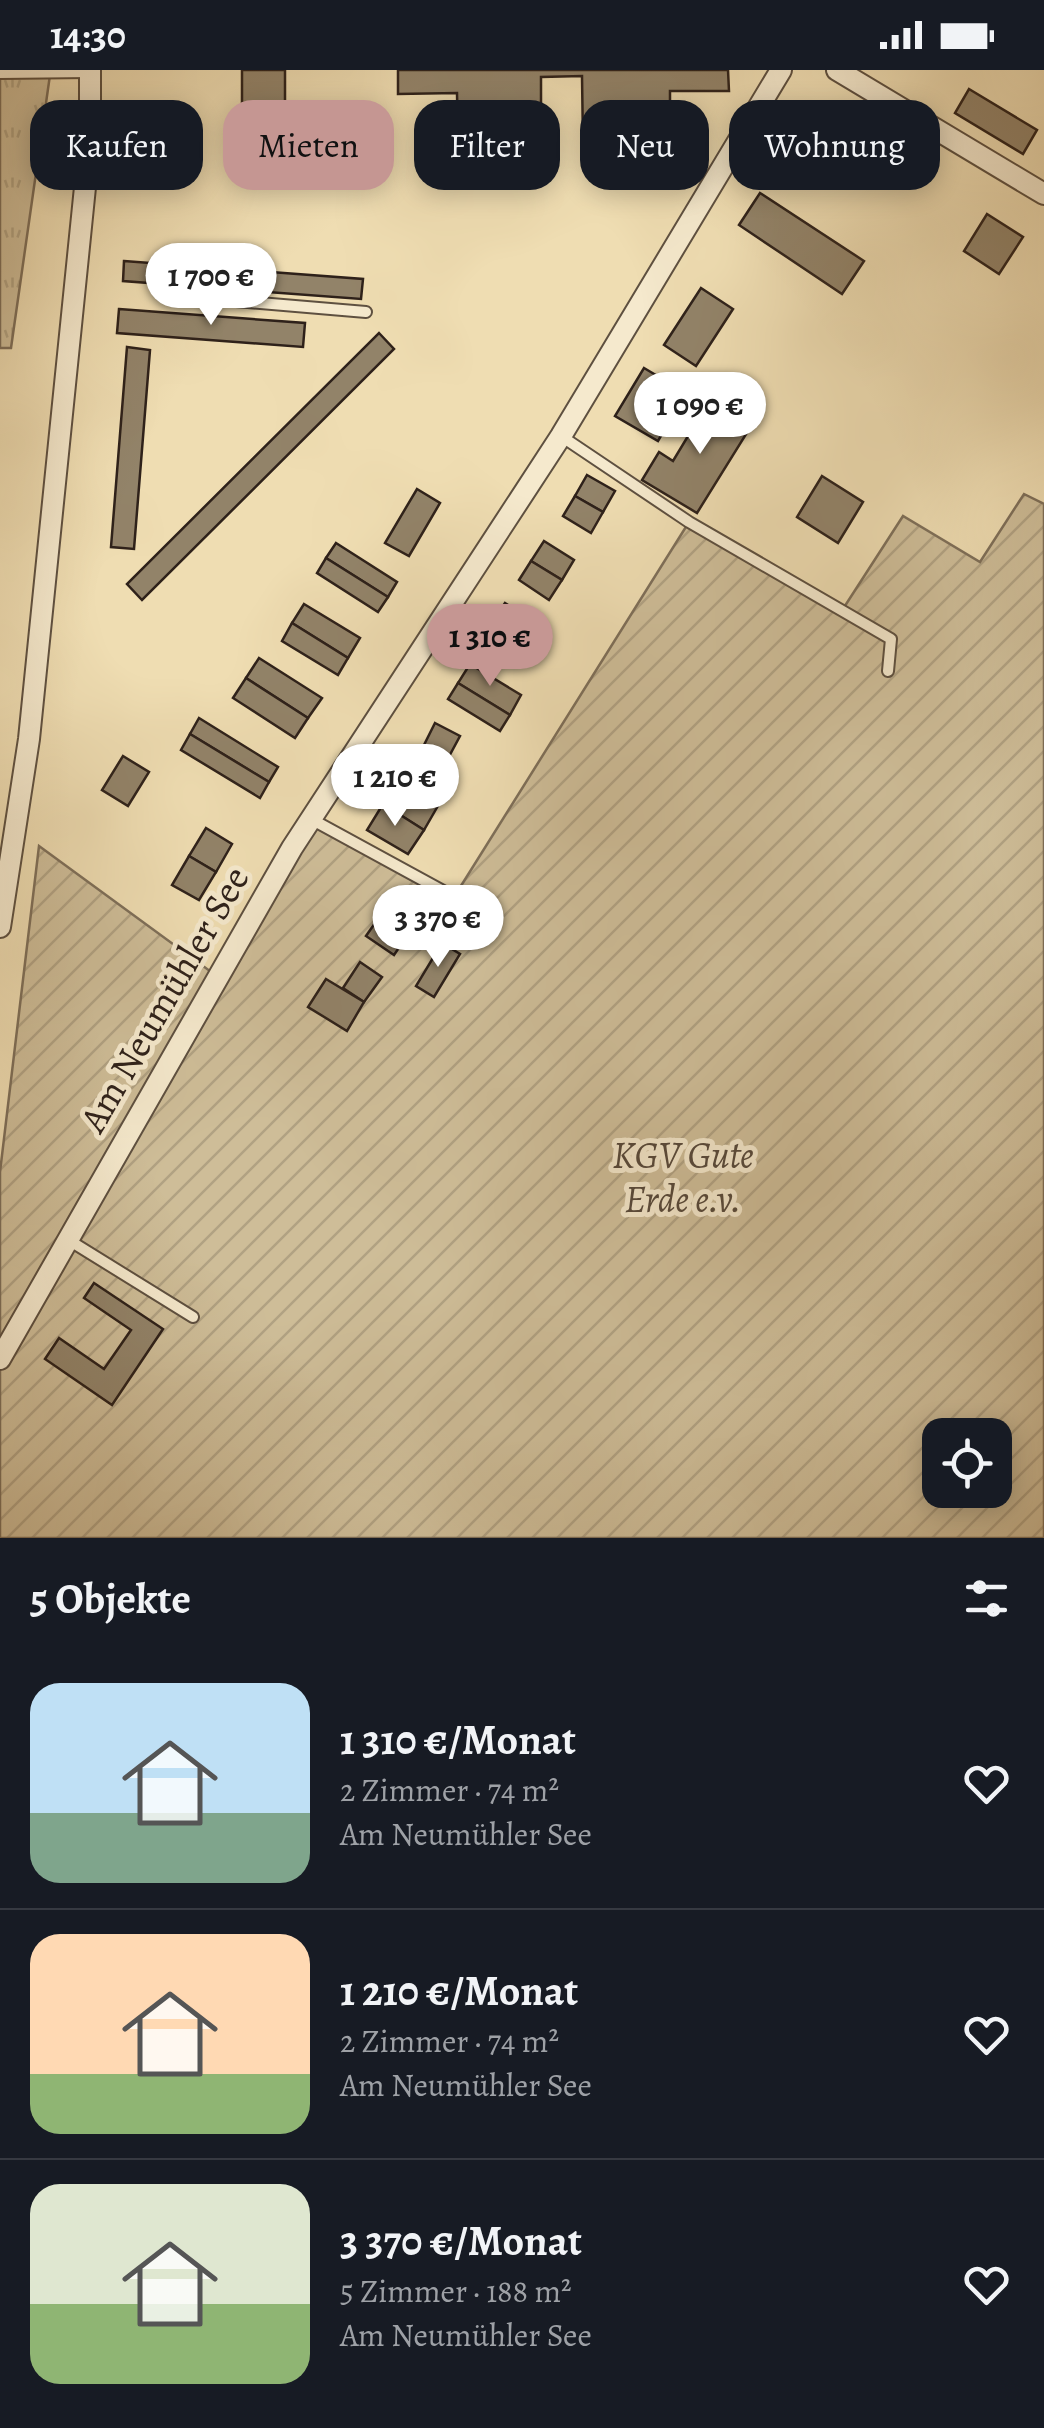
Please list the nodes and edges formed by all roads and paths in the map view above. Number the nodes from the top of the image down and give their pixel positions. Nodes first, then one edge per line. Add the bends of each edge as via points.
1 (781, 70) edge
2 (837, 70) edge
3 (90, 71) edge
4 (0, 73) edge
5 (1044, 194) edge
6 (165, 296) dead end
7 (366, 312) dead end
8 (561, 436) junction
9 (888, 671) dead end
10 (310, 819) junction
11 (454, 897) dead end
12 (0, 927) edge
13 (66, 1238) junction
14 (193, 1317) dead end
15 (0, 1359) edge

1 - 8 street, Am Neumühler See
2 - 5 street
3 - 4 lane
3 - 12 street via 90,138 29,738
6 - 7 lane
8 - 9 lane via 689,522 891,640
8 - 10 street, Am Neumühler See
10 - 11 lane
10 - 13 street, Am Neumühler See
13 - 14 lane
13 - 15 street, Am Neumühler See

